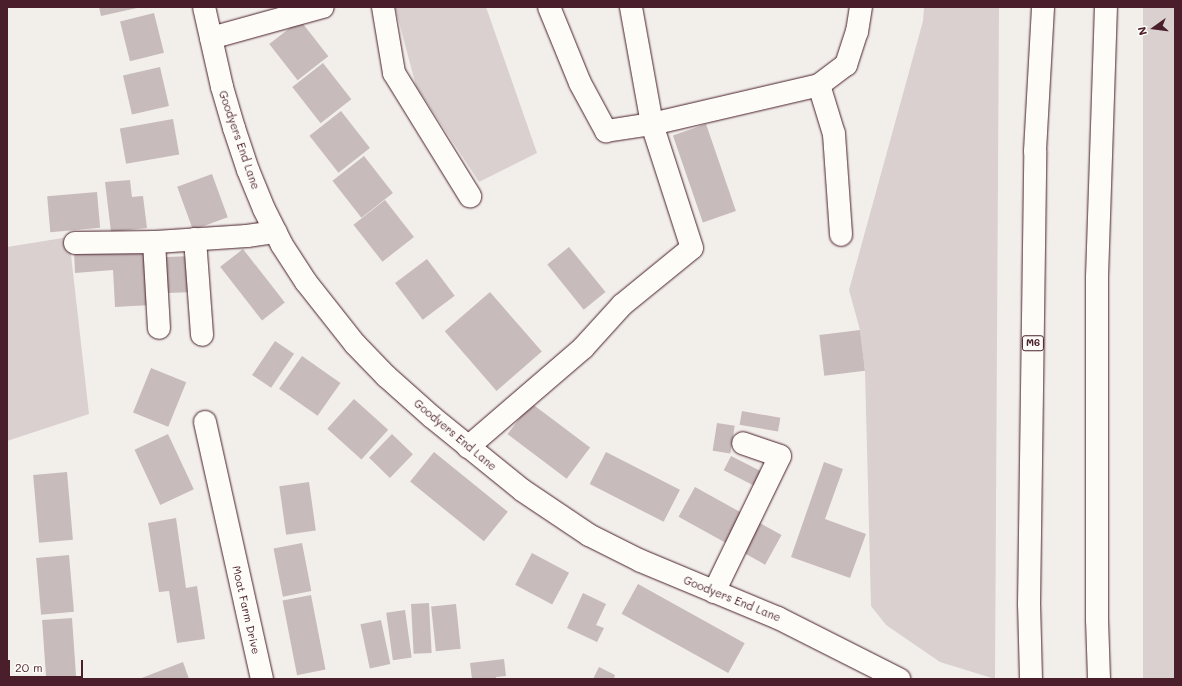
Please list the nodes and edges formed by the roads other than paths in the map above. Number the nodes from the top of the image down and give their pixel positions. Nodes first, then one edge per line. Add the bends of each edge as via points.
1 (204, 7) edge
2 (323, 7) edge
3 (383, 7) edge
4 (549, 7) edge
5 (630, 7) edge
6 (861, 7) edge
7 (1043, 7) edge
8 (1106, 7) edge
9 (211, 38) junction
10 (820, 85) junction
11 (652, 124) junction
12 (470, 196) dead end
13 (276, 232) junction
14 (842, 235) dead end
15 (195, 240) junction
16 (154, 242) junction
17 (75, 243) dead end
18 (159, 328) dead end
19 (202, 336) dead end
20 (205, 422) dead end
21 (743, 443) dead end
22 (468, 447) junction
23 (714, 592) junction
24 (895, 678) edge
25 (262, 679) edge
26 (1031, 679) edge
27 (1099, 679) edge

1 - 9 main road, Goodyers End Lane
2 - 9 main road
3 - 12 main road via 394,73
4 - 11 main road via 580,83 606,131
5 - 11 main road
6 - 10 main road via 857,32 846,65
7 - 26 main road, M6 via 1035,151
8 - 27 main road via 1097,277
9 - 13 main road, Goodyers End Lane via 222,87 248,170
10 - 11 main road
10 - 14 main road via 834,134
11 - 22 main road via 692,248 622,305 583,348
13 - 15 main road
13 - 22 main road, Goodyers End Lane via 306,282 355,344 386,376
15 - 16 main road
15 - 19 main road
16 - 17 main road
16 - 18 main road
20 - 25 main road, Moat Farm Drive
21 - 23 main road via 780,456
22 - 23 main road, Goodyers End Lane via 522,490 589,535 640,561
23 - 24 main road, Goodyers End Lane via 778,618

